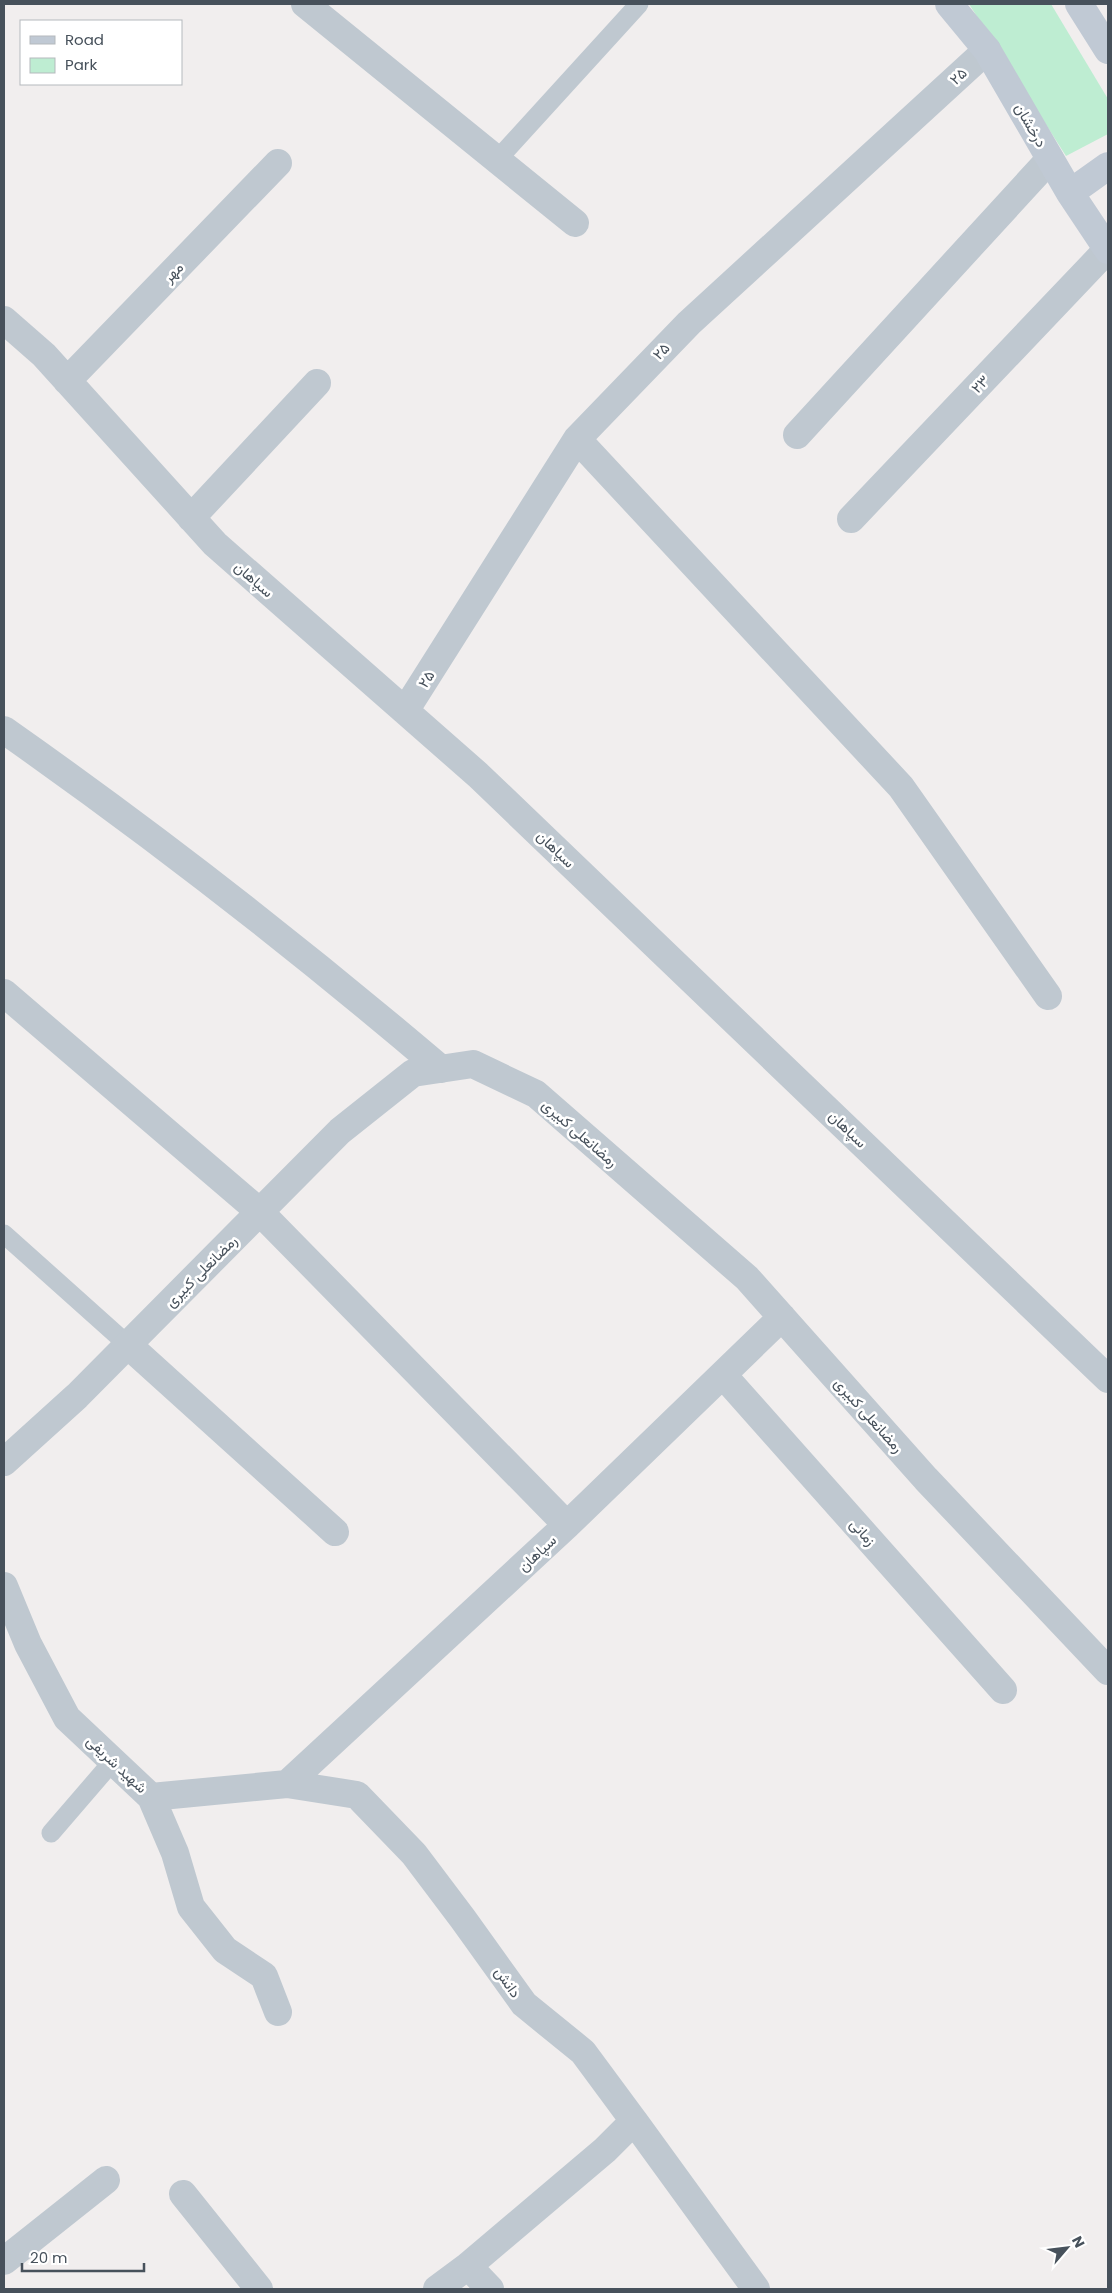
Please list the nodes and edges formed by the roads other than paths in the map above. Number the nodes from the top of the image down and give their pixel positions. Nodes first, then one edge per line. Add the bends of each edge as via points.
1 (305, 4) edge
2 (639, 4) edge
3 (949, 4) edge
4 (1079, 4) edge
5 (987, 50) junction
6 (1108, 50) edge
7 (1050, 159) junction
8 (497, 160) junction
9 (278, 163) dead end
10 (1108, 166) edge
11 (1070, 193) junction
12 (575, 223) dead end
13 (1108, 250) edge
14 (4, 320) edge
15 (67, 381) junction
16 (317, 383) dead end
17 (797, 435) dead end
18 (577, 439) junction
19 (191, 518) junction
20 (852, 519) dead end
21 (405, 711) junction
22 (4, 730) edge
23 (4, 993) edge
24 (1048, 996) dead end
25 (441, 1069) junction
26 (260, 1212) junction
27 (4, 1234) edge
28 (782, 1318) junction
29 (128, 1345) junction
30 (723, 1375) junction
31 (1108, 1379) edge
32 (4, 1462) edge
33 (567, 1525) junction
34 (335, 1532) dead end
35 (4, 1586) edge
36 (1108, 1671) edge
37 (1003, 1690) dead end
38 (114, 1761) junction
39 (287, 1784) junction
40 (151, 1797) junction
41 (51, 1833) dead end
42 (278, 2012) dead end
43 (634, 2121) junction
44 (106, 2180) dead end
45 (183, 2194) dead end
46 (4, 2261) edge
47 (468, 2266) junction
48 (259, 2289) edge
49 (436, 2289) edge
50 (490, 2289) edge
51 (756, 2289) edge

1 - 8 street
2 - 8 lane
3 - 5 main road, درخشان
4 - 6 main road
5 - 7 main road, درخشان
5 - 18 street, ۲۵ via 689,323
7 - 11 main road, درخشان
7 - 17 street
8 - 12 street
9 - 15 street, مهر
10 - 11 main road
11 - 13 main road, درخشان
13 - 20 street, ۲۳
14 - 15 street, سپاهان via 44,355
15 - 19 street, سپاهان
16 - 19 street
18 - 21 street, ۲۵
18 - 24 street via 901,788
19 - 21 street, سپاهان via 214,544
21 - 31 street, سپاهان via 478,775
22 - 25 street via 98,796 326,971
23 - 26 street
25 - 26 street, رمضانعلی کبیری via 413,1072 340,1131
25 - 28 street, رمضانعلی کبیری via 473,1064 536,1094 747,1278
26 - 29 street, رمضانعلی کبیری
26 - 33 street
27 - 29 lane
28 - 30 street, سپاهان
28 - 36 street, رمضانعلی کبیری via 926,1479
29 - 32 street, رمضانعلی کبیری
29 - 34 street
30 - 33 street, سپاهان
30 - 37 street, زمانی
33 - 39 street, سپاهان
35 - 38 street, شهید شریفی via 28,1644 67,1718
38 - 40 street, شهید شریفی
38 - 41 lane
39 - 40 street, دانش
39 - 43 street, دانش via 357,1795 414,1854 524,2004 583,2052
40 - 42 street, شهید شریفی via 175,1853 191,1907 225,1950 264,1976
43 - 47 street via 605,2150
43 - 51 street, دانش
44 - 46 street
45 - 48 street
47 - 49 street
47 - 50 street

